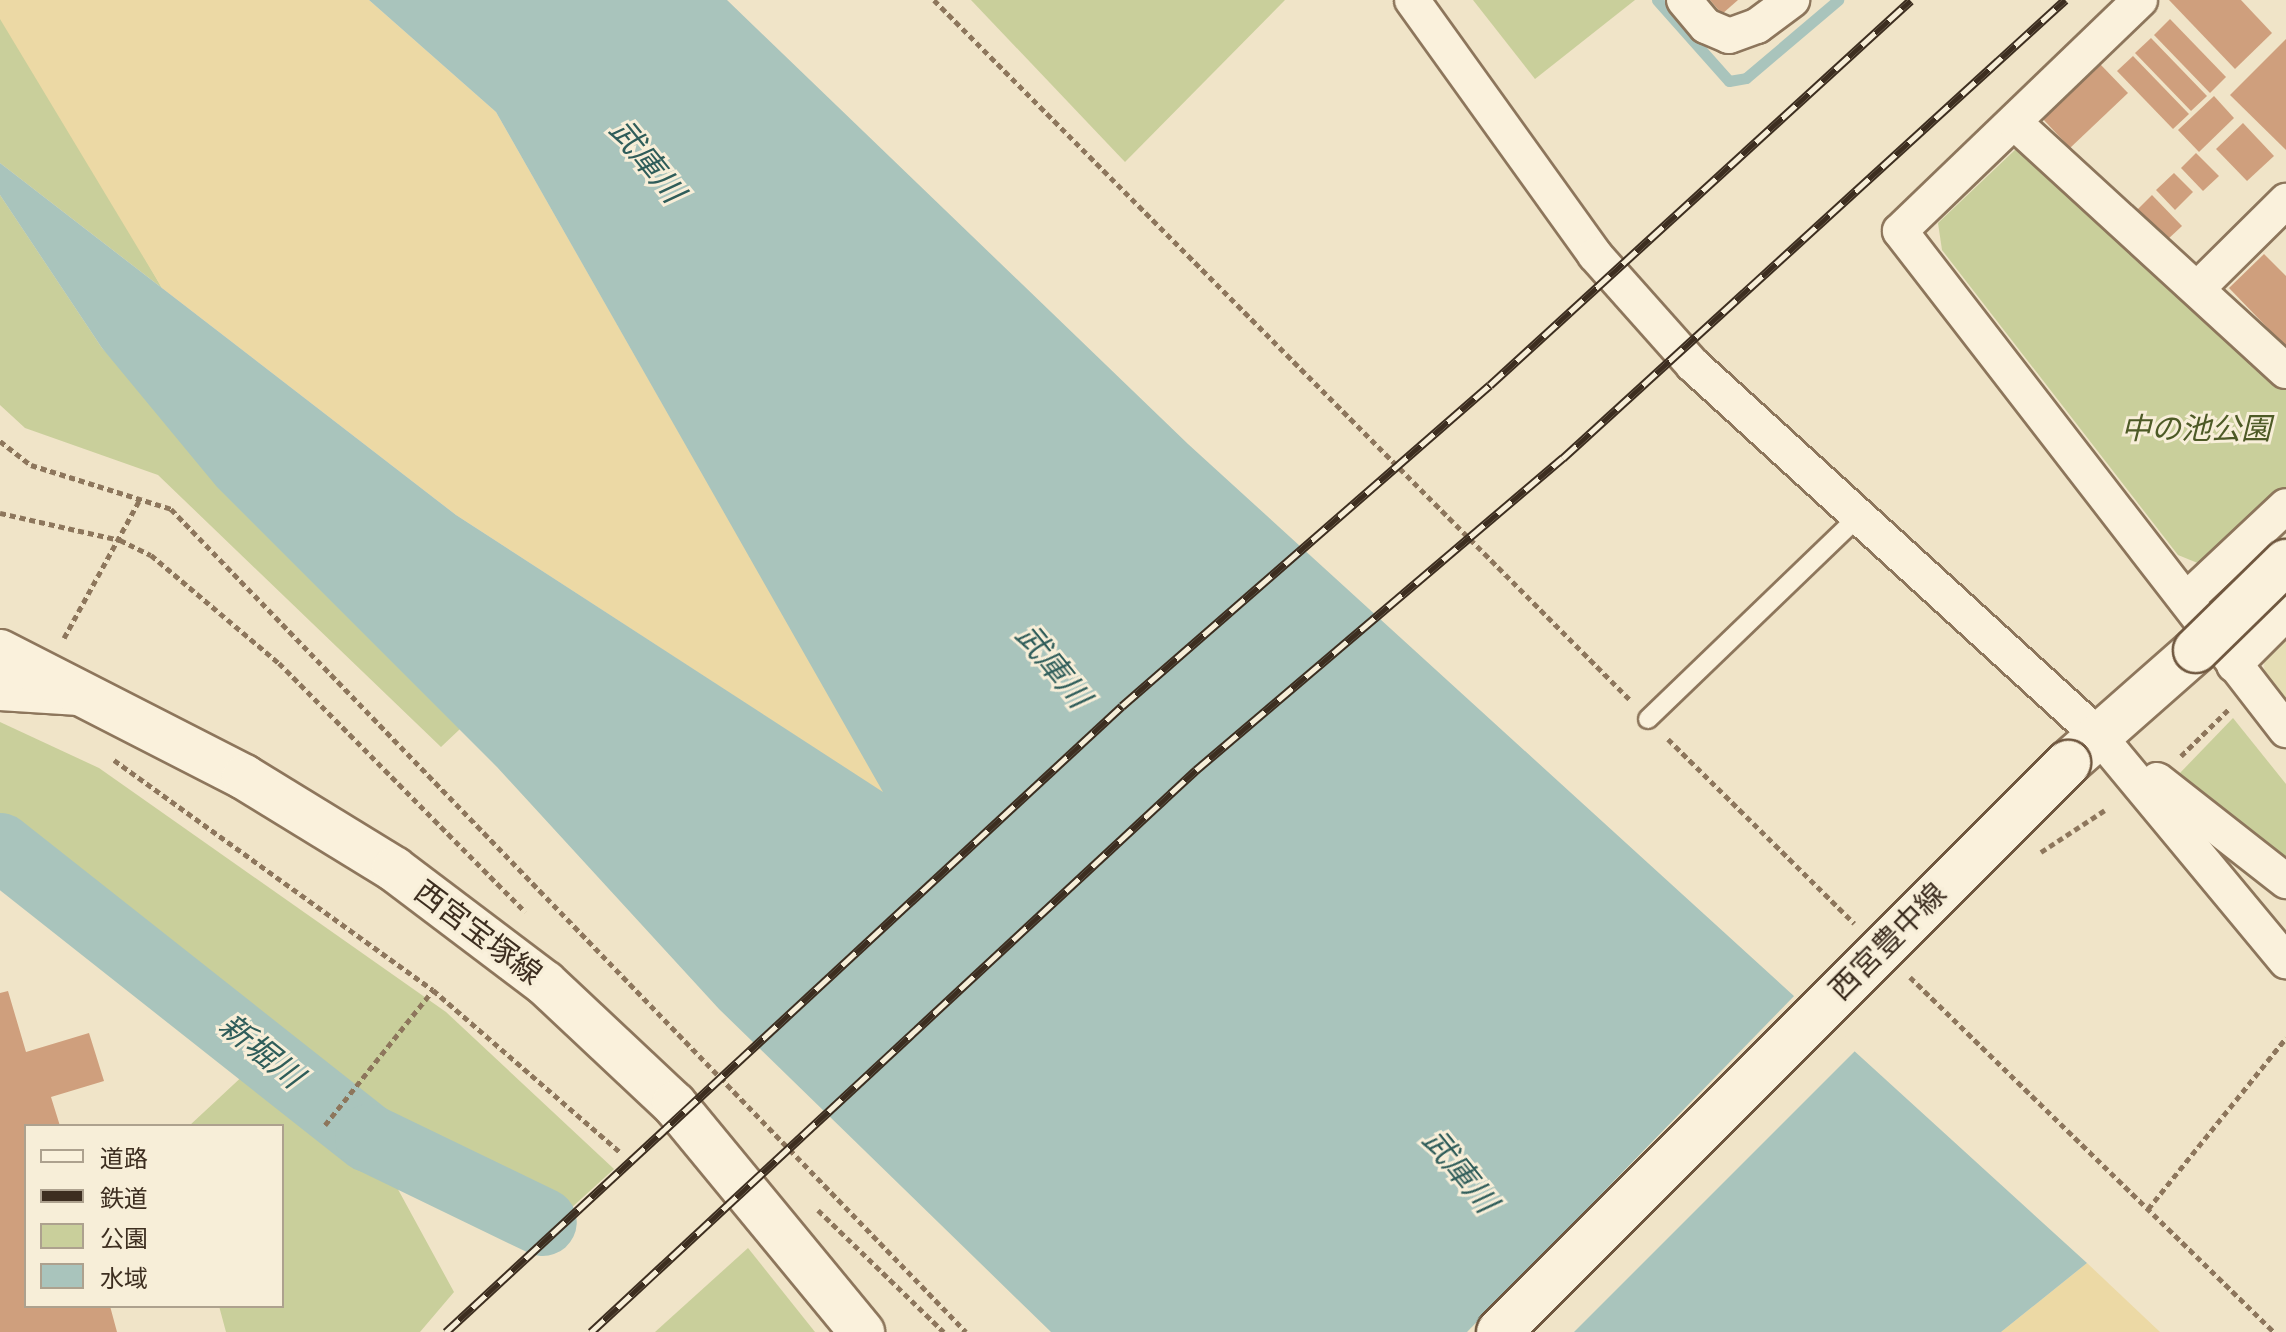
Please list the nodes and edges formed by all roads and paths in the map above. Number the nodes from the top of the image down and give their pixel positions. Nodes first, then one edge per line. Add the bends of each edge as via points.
1 (934, 0) edge
2 (1412, 0) edge
3 (1684, 0) edge
4 (1792, 0) edge
5 (2140, 0) edge
6 (2015, 123) junction
7 (2286, 201) edge
8 (2198, 288) junction
9 (2286, 371) edge
10 (0, 441) edge
11 (140, 499) junction
12 (2286, 506) edge
13 (1858, 517) junction
14 (2286, 562) edge
15 (2186, 600) junction
16 (2286, 613) edge
17 (73, 624) dead end
18 (0, 652) edge
19 (2227, 667) junction
20 (0, 693) edge
21 (81, 698) junction
22 (1648, 719) junction
23 (2286, 730) edge
24 (2084, 750) junction
25 (100, 753) dead end
26 (2180, 757) dead end
27 (2286, 881) edge
28 (1864, 932) dead end
29 (2286, 961) edge
30 (1898, 965) dead end
31 (433, 990) junction
32 (2286, 1038) edge
33 (674, 1104) junction
34 (325, 1125) dead end
35 (621, 1153) dead end
36 (2148, 1209) junction
37 (862, 1332) edge
38 (893, 1332) edge
39 (966, 1332) edge
40 (1499, 1332) edge
41 (2274, 1332) edge

1 - 22 path
2 - 13 street via 1595,255 1693,365
3 - 4 street via 1706,26 1729,36 1757,26
5 - 6 street
6 - 8 street
6 - 15 street via 1900,231
7 - 8 street
8 - 9 street
10 - 11 path via 31,465
11 - 17 path
11 - 39 path via 171,509
12 - 15 street
13 - 22 lane
13 - 24 street
14 - 19 main road, 西宮豊中線, bridge
15 - 19 street
16 - 19 street
18 - 21 main road, 西宮宝塚線
19 - 23 street
19 - 24 main road, 西宮豊中線
19 - 26 path
20 - 21 street
21 - 33 main road, 西宮宝塚線 via 244,777 394,869 545,983
22 - 28 path
24 - 27 street
24 - 29 street
24 - 40 main road, 西宮豊中線, bridge
25 - 31 path via 150,780
30 - 36 path
31 - 34 path
31 - 35 path
32 - 36 path
33 - 37 main road, 西宮宝塚線
33 - 38 main road
36 - 41 path

